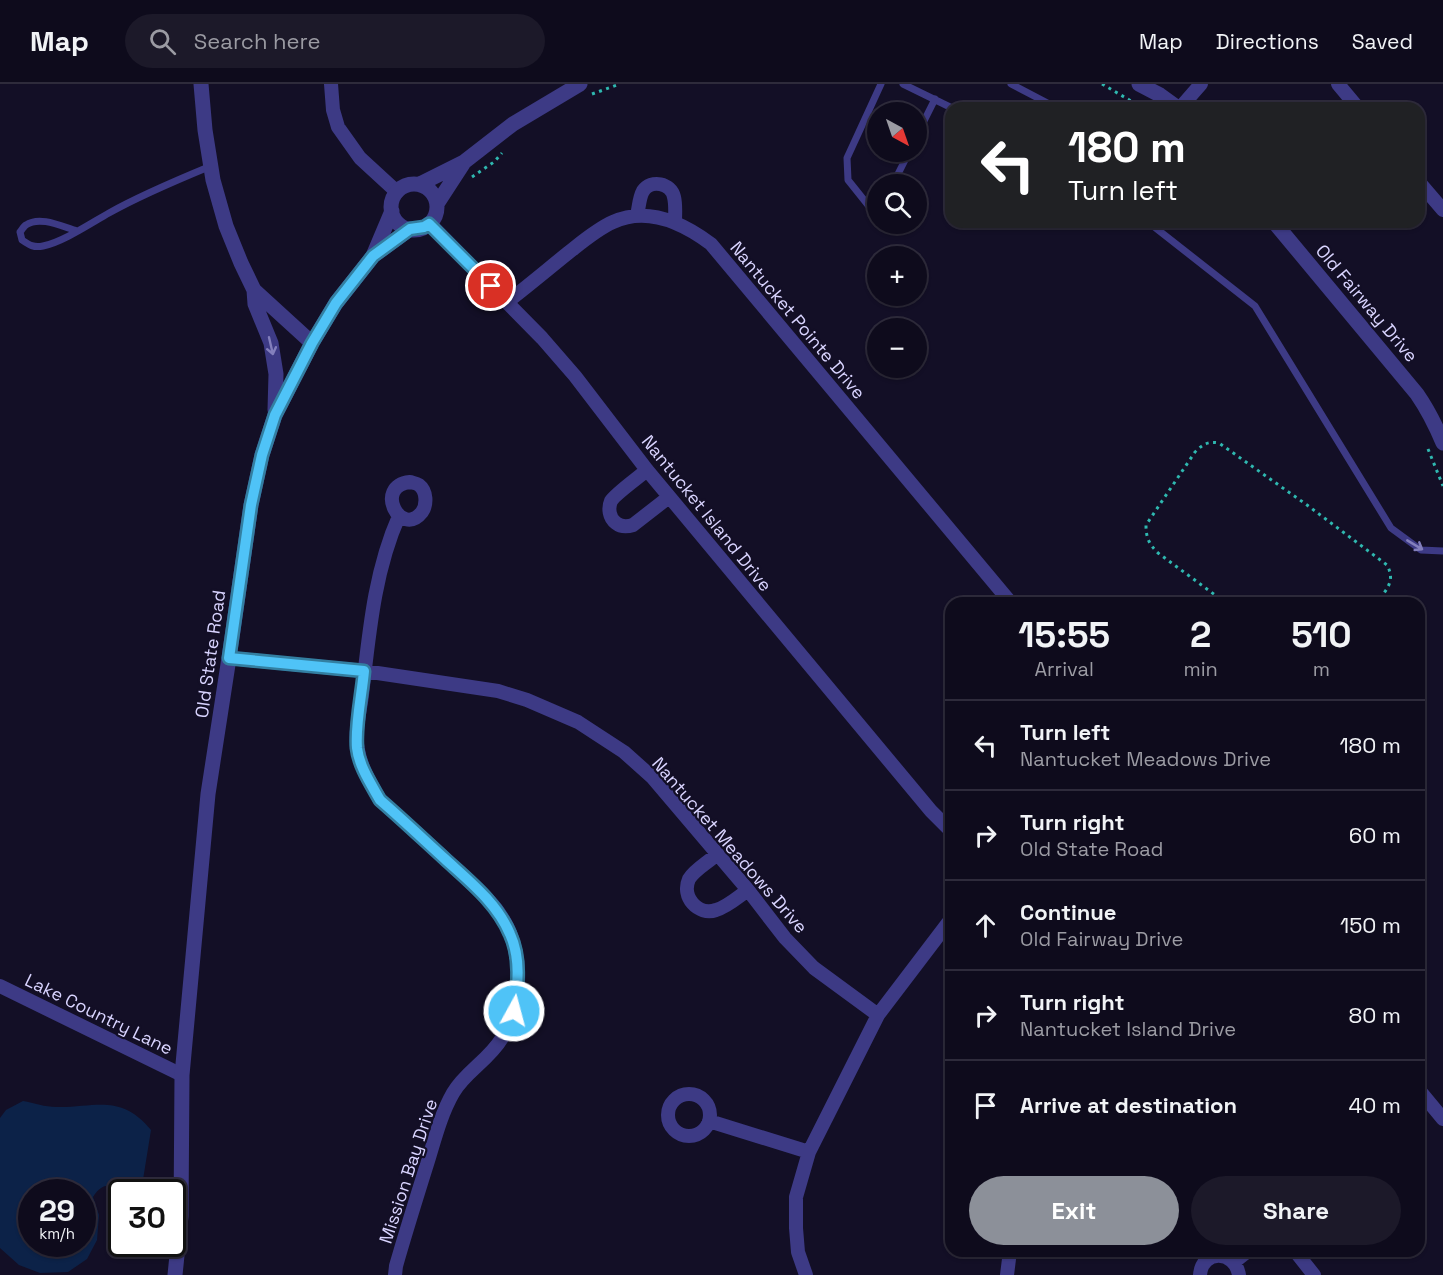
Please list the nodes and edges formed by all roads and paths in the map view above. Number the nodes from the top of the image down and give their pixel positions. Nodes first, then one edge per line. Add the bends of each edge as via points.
1 (201, 84) edge
2 (331, 84) edge
3 (620, 84) edge
4 (881, 84) edge
5 (903, 84) edge
6 (1011, 84) edge
7 (1102, 84) edge
8 (1139, 84) edge
9 (1201, 84) edge
10 (1338, 84) edge
11 (584, 91) edge
12 (934, 99) junction
13 (1046, 102) edge
14 (1133, 102) edge
15 (1165, 102) edge
16 (1176, 102) edge
17 (1353, 102) edge
18 (945, 104) edge
19 (927, 114) edge
20 (508, 147) dead end
21 (464, 162) junction
22 (211, 166) junction
23 (466, 183) dead end
24 (420, 184) junction
25 (1425, 189) edge
26 (397, 192) junction
27 (437, 204) junction
28 (867, 204) edge
29 (1443, 210) edge
30 (392, 211) junction
31 (637, 215) junction
32 (675, 222) junction
33 (429, 224) junction
34 (1156, 228) edge
35 (1279, 228) edge
36 (410, 229) junction
37 (77, 231) junction
38 (373, 256) junction
39 (254, 290) junction
40 (507, 302) junction
41 (312, 343) junction
42 (275, 415) junction
43 (1443, 443) edge
44 (647, 470) junction
45 (669, 496) junction
46 (399, 516) dead end
47 (1443, 551) edge
48 (1006, 597) edge
49 (1218, 597) edge
50 (1381, 597) edge
51 (229, 658) junction
52 (364, 671) junction
53 (945, 825) edge
54 (717, 854) junction
55 (748, 890) junction
56 (945, 927) edge
57 (0, 986) edge
58 (878, 1015) junction
59 (182, 1075) junction
60 (1425, 1097) edge
61 (1443, 1119) edge
62 (709, 1121) dead end
63 (809, 1152) junction
64 (1009, 1257) edge
65 (1213, 1257) edge
66 (1225, 1257) edge
67 (1300, 1257) edge
68 (1237, 1268) edge
69 (175, 1275) edge
70 (395, 1275) edge
71 (806, 1275) edge
72 (1007, 1275) edge
73 (1200, 1275) edge
74 (1314, 1275) edge

1 - 22 street
2 - 26 street via 338,127 360,158
3 - 11 path via 595,92
4 - 28 lane via 847,158 848,180
5 - 12 lane
6 - 13 lane
7 - 14 path
8 - 15 street
9 - 16 street
10 - 17 street
11 - 21 street via 513,124
12 - 18 lane
12 - 19 lane
20 - 23 path
21 - 24 street
21 - 27 street
22 - 37 lane
22 - 39 street via 226,226
24 - 26 street via 410,184
24 - 27 street via 435,197
25 - 29 street
26 - 30 street
27 - 33 street
30 - 36 street via 398,223
30 - 38 street
31 - 32 street, Nantucket Pointe Drive
31 - 32 street via 643,191 653,184 662,184 674,197
31 - 40 street, Nantucket Pointe Drive via 614,221 592,235
32 - 48 street, Nantucket Pointe Drive via 711,244
33 - 36 street
33 - 40 street, Nantucket Island Drive
34 -> 47 lane via 1255,306 1391,528 1421,550
35 - 43 street, Old Fairway Drive via 1417,394
36 - 38 street
37 - 37 lane via 35,247 22,240 20,232 25,225 43,221
38 - 41 street via 336,303
39 - 41 street
39 -> 42 street via 255,304 271,343 276,374
40 - 44 street, Nantucket Island Drive via 575,376
41 - 42 street, Old State Road
42 - 51 street, Old State Road via 251,505
44 - 45 street, Nantucket Island Drive
44 - 45 street via 612,501 612,520 622,526 633,525
45 - 53 street, Nantucket Island Drive
46 - 52 street, Mission Bay Drive via 384,556
49 - 50 path via 1158,553 1146,535 1146,525 1195,452 1211,442 1219,443 1387,565 1391,581
51 - 52 street, Nantucket Meadows Drive
51 - 59 street, Old State Road via 208,794
52 - 54 street, Nantucket Meadows Drive via 498,691 578,722 624,752 652,777
52 - 70 street, Mission Bay Drive via 357,748 370,783 380,800 499,912 517,957 514,1011 502,1038 454,1092 441,1120
54 - 55 street, Nantucket Meadows Drive
54 - 55 street via 690,878 687,893 692,903 712,912
55 - 58 street, Nantucket Meadows Drive via 814,968
56 - 58 street
57 - 59 street, Lake Country Lane
58 - 63 street
59 - 69 street, Old State Road via 181,1216
60 - 61 street
62 - 63 street
63 - 71 street via 796,1197 798,1252
64 - 72 street
65 - 73 street via 1203,1263
66 - 68 street
67 - 74 street

